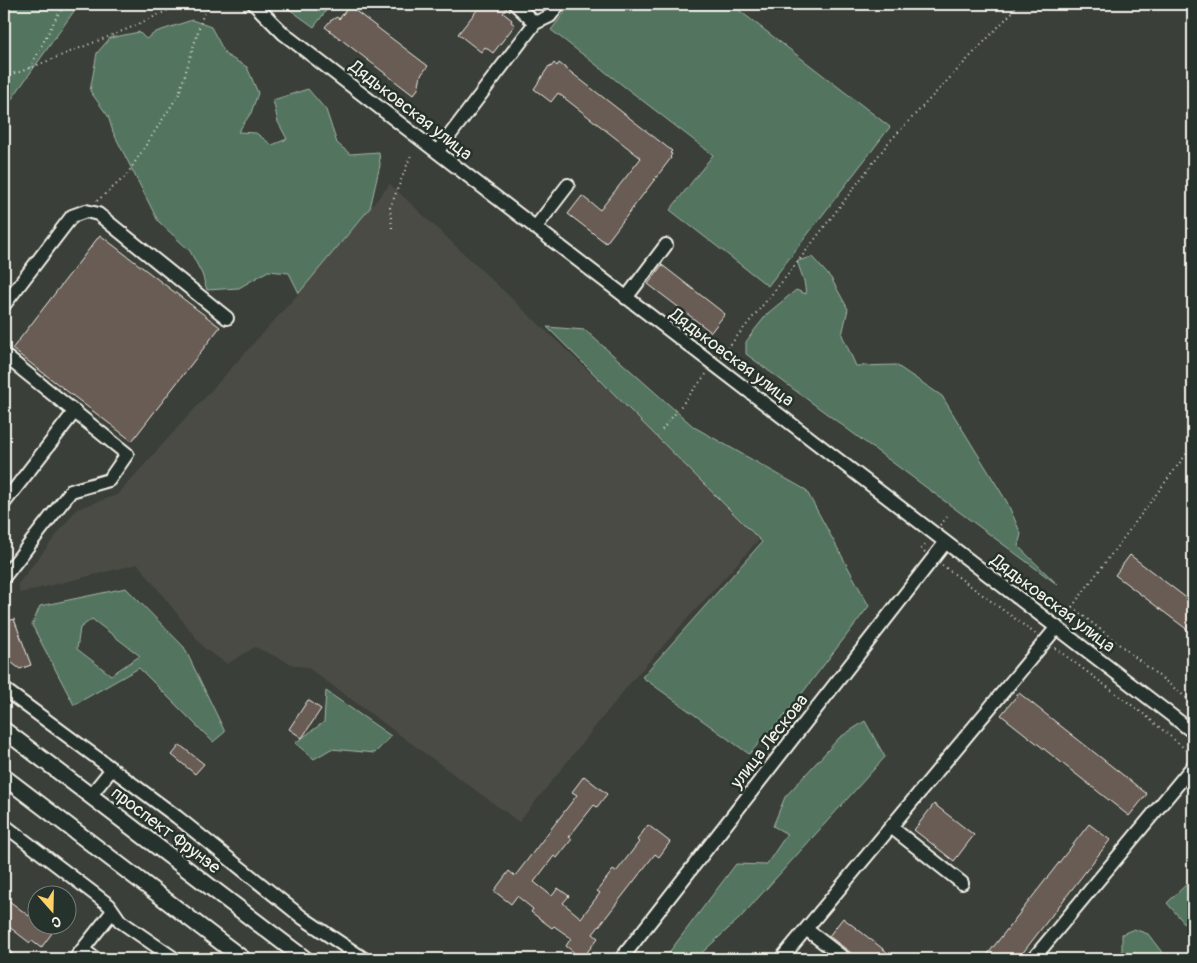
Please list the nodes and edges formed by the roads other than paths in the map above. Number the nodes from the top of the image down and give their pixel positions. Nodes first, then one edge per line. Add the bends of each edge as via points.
1 (254, 4) edge
2 (515, 4) edge
3 (559, 4) edge
4 (534, 23) junction
5 (437, 152) junction
6 (568, 185) dead end
7 (535, 228) junction
8 (666, 245) dead end
9 (626, 298) junction
10 (4, 305) edge
11 (227, 318) dead end
12 (4, 355) edge
13 (75, 411) junction
14 (4, 503) edge
15 (945, 543) junction
16 (4, 577) edge
17 (1057, 627) junction
18 (4, 689) edge
19 (4, 730) edge
20 (1193, 732) edge
21 (1193, 766) edge
22 (112, 769) junction
23 (4, 777) edge
24 (90, 796) junction
25 (4, 825) edge
26 (891, 827) junction
27 (962, 883) dead end
28 (113, 911) junction
29 (806, 929) junction
30 (79, 955) edge
31 (96, 959) edge
32 (174, 959) edge
33 (243, 959) edge
34 (305, 959) edge
35 (364, 959) edge
36 (621, 959) edge
37 (781, 959) edge
38 (845, 959) edge
39 (1033, 959) edge

1 - 5 street, Дядьковская улица via 284,34
2 - 4 street
3 - 4 street via 550,16
4 - 5 street
5 - 7 street, Дядьковская улица
6 - 7 street
7 - 9 street, Дядьковская улица
8 - 9 street
9 - 15 street, Дядьковская улица
10 - 11 street via 72,216 86,211 98,214
12 - 13 street
13 - 14 street
13 - 16 street via 127,454 109,480 71,491
15 - 17 street, Дядьковская улица
15 - 36 street, улица Лескова
17 - 20 street, Дядьковская улица
17 - 26 street
18 - 22 street
19 - 24 main road, проспект Фрунзе
21 - 39 street
22 - 24 street
22 - 35 street via 303,918
23 - 33 main road
24 - 34 main road, проспект Фрунзе
25 - 28 street
26 - 27 street
26 - 29 street
28 - 30 street
28 - 32 street via 120,920
29 - 37 street
29 - 38 street
30 - 31 street

